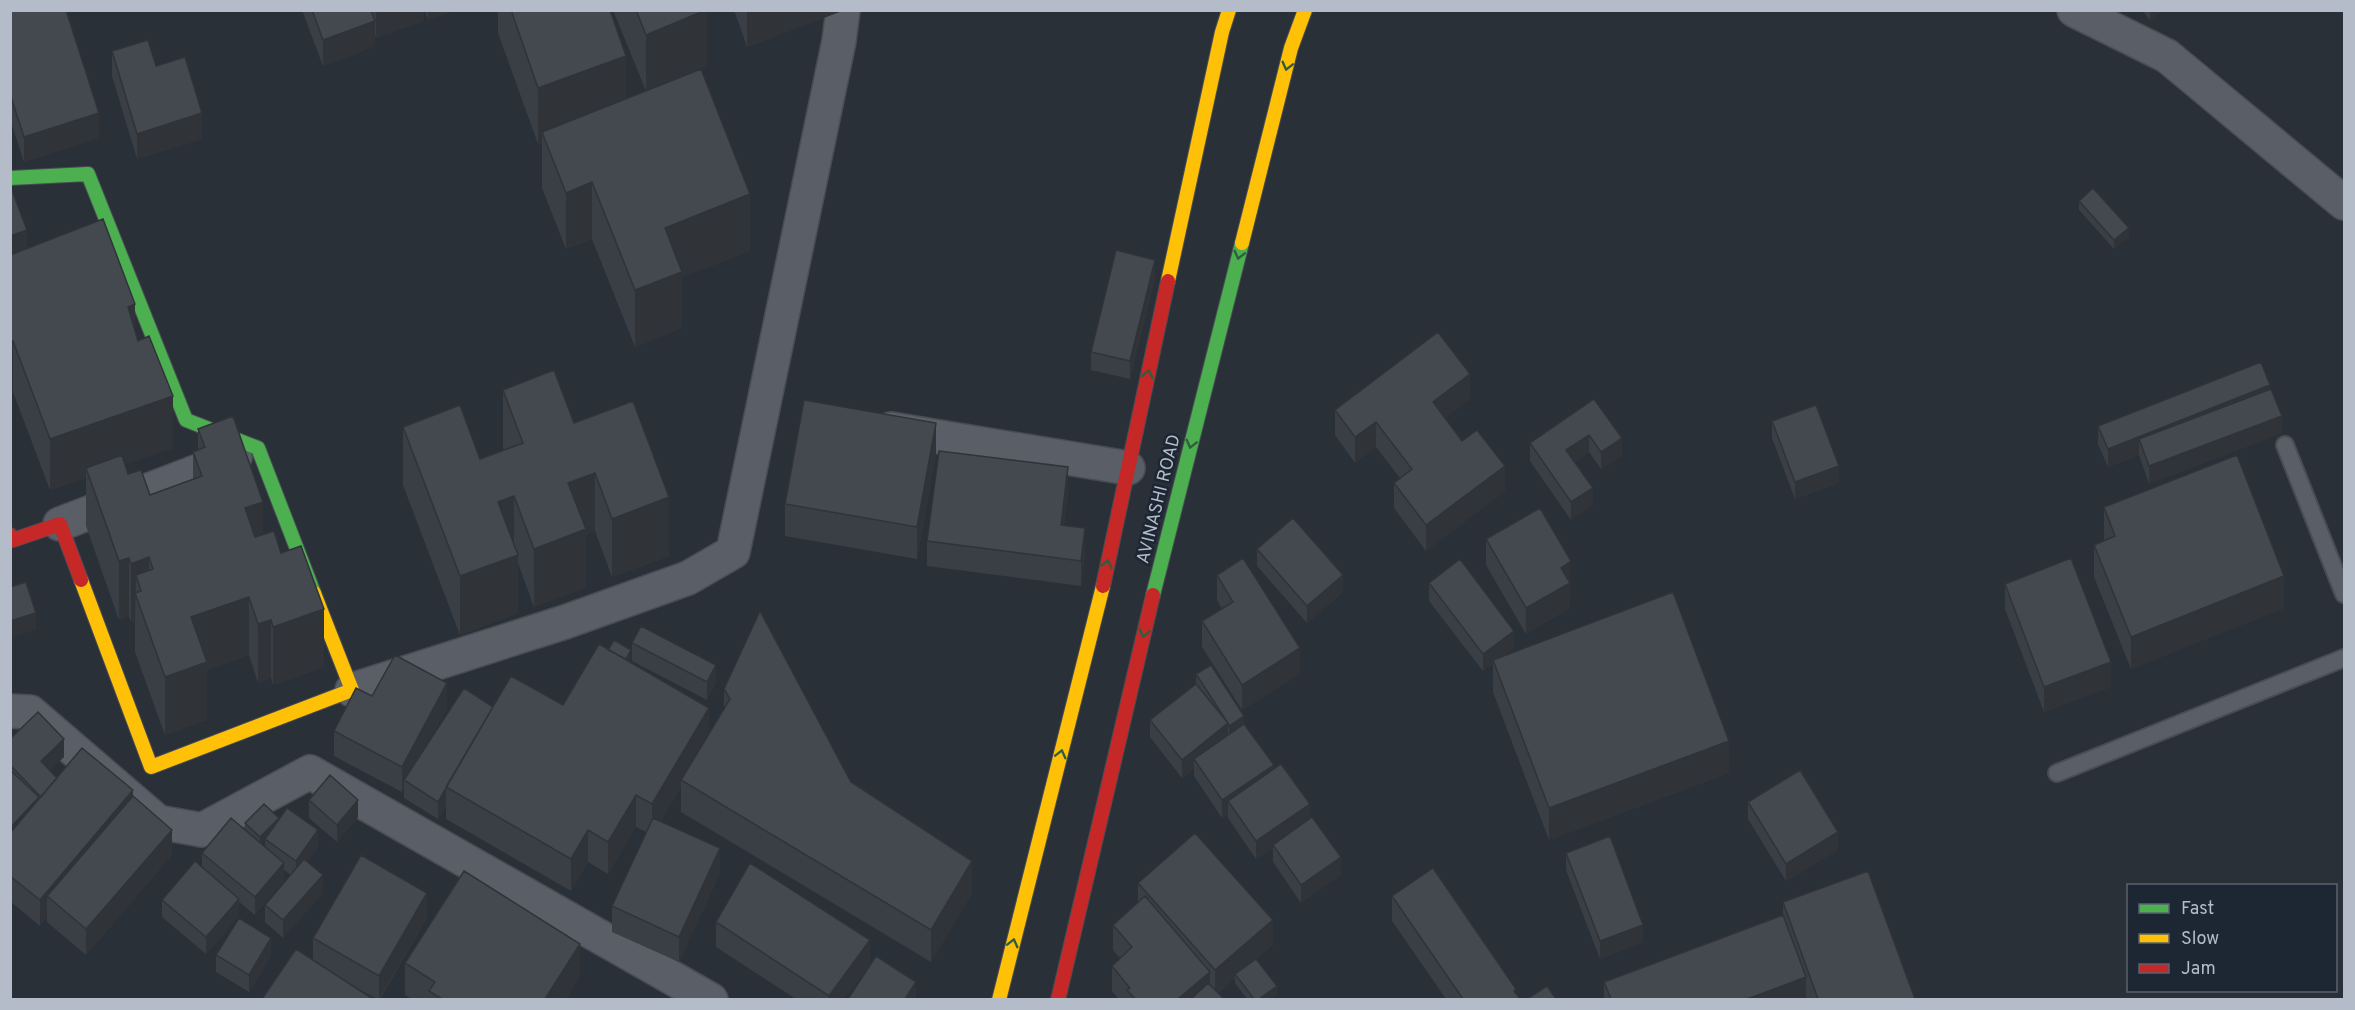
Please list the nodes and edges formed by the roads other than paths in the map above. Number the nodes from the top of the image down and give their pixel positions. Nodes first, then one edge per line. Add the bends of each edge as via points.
1 (843, 10) edge
2 (1229, 10) edge
3 (1305, 10) edge
4 (2074, 10) edge
5 (10, 178) edge
6 (2344, 203) edge
7 (117, 248) junction
8 (85, 262) edge
9 (860, 423) edge
10 (2285, 445) dead end
11 (258, 448) junction
12 (1128, 468) junction
13 (60, 524) junction
14 (10, 535) edge
15 (2344, 594) edge
16 (2344, 658) edge
17 (352, 690) junction
18 (10, 711) edge
19 (2057, 773) dead end
20 (711, 999) edge
21 (999, 999) edge
22 (1058, 999) edge

1 - 17 street via 733,552 688,578
12 -> 2 main road, AVINASHI ROAD
3 -> 22 main road, AVINASHI ROAD via 1291,48 1154,590
4 - 6 street via 2168,56
5 - 7 main road via 88,174
7 - 8 street
7 - 11 main road via 186,420
9 - 12 street
10 - 15 lane
11 - 13 street
11 - 17 main road
21 -> 12 main road, AVINASHI ROAD via 1102,589
13 - 14 main road via 13,540
13 - 17 main road via 151,767
16 - 19 lane
18 - 20 street via 30,712 158,822 202,830 310,772

